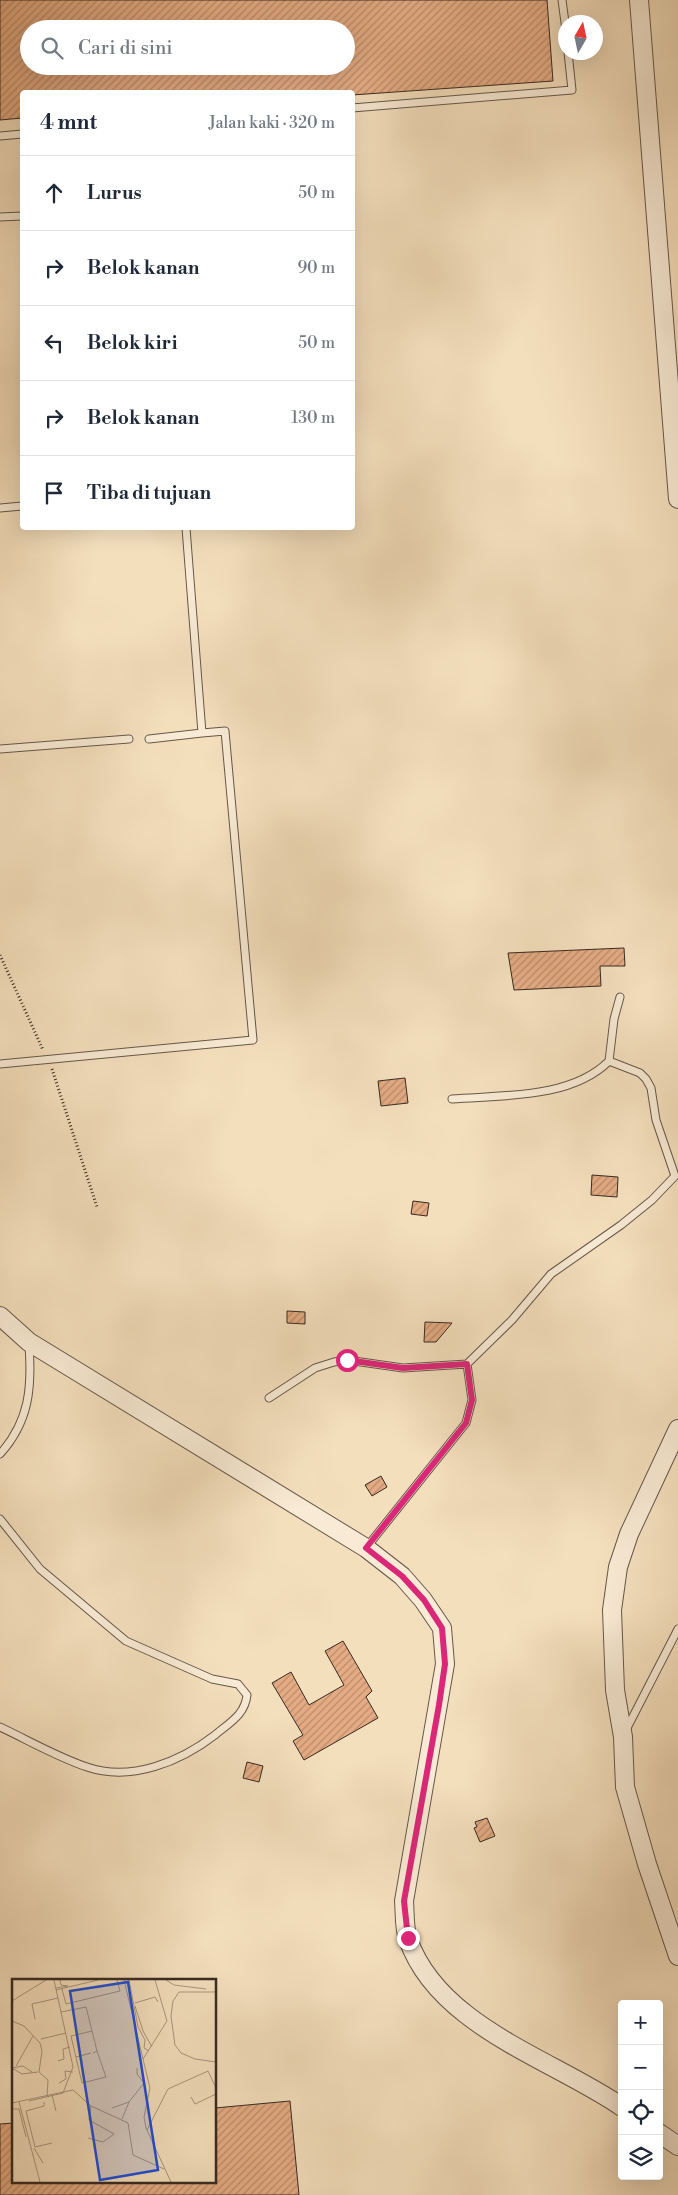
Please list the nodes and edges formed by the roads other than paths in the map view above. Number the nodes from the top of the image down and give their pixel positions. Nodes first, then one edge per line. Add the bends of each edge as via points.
1 (562, 0) edge
2 (638, 0) edge
3 (564, 15) edge
4 (569, 60) edge
5 (355, 108) edge
6 (20, 134) edge
7 (0, 136) edge
8 (20, 216) edge
9 (0, 217) edge
10 (678, 500) edge
11 (20, 506) edge
12 (0, 508) edge
13 (186, 530) edge
14 (202, 733) junction
15 (130, 739) dead end
16 (149, 739) dead end
17 (0, 749) edge
18 (620, 996) dead end
19 (609, 1061) junction
20 (0, 1064) edge
21 (452, 1099) dead end
22 (0, 1316) edge
23 (29, 1342) junction
24 (467, 1364) junction
25 (269, 1398) dead end
26 (678, 1429) edge
27 (0, 1454) edge
28 (0, 1519) edge
29 (366, 1548) junction
30 (678, 1629) edge
31 (0, 1727) edge
32 (622, 1737) junction
33 (678, 1956) edge
34 (618, 2104) edge
35 (662, 2135) edge
36 (678, 2146) edge

1 - 3 lane
2 - 10 street
4 - 5 lane via 572,90
6 - 7 lane
8 - 9 lane
11 - 12 lane
13 - 14 lane
14 - 16 lane
14 - 20 lane via 226,731 253,1040
15 - 17 lane
18 - 19 lane
19 - 21 lane via 600,1070 558,1090
19 - 24 lane via 646,1079 675,1176 622,1225 551,1274 512,1320
22 - 23 street
23 - 27 lane via 31,1380 24,1411 14,1439
23 - 29 street
24 - 25 lane via 403,1368 347,1360 334,1362 315,1368
24 - 29 lane via 472,1400 466,1423
26 - 32 street via 629,1534 618,1567 612,1610
28 - 31 lane via 40,1569 126,1641 212,1678 238,1684 247,1695 242,1713 196,1750 172,1762 145,1769 109,1771 87,1767
29 - 34 street via 407,1582 424,1600 442,1628 445,1664 404,1901 408,1938 425,1973 458,2009
30 - 32 lane
32 - 33 street via 625,1787
35 - 36 street

